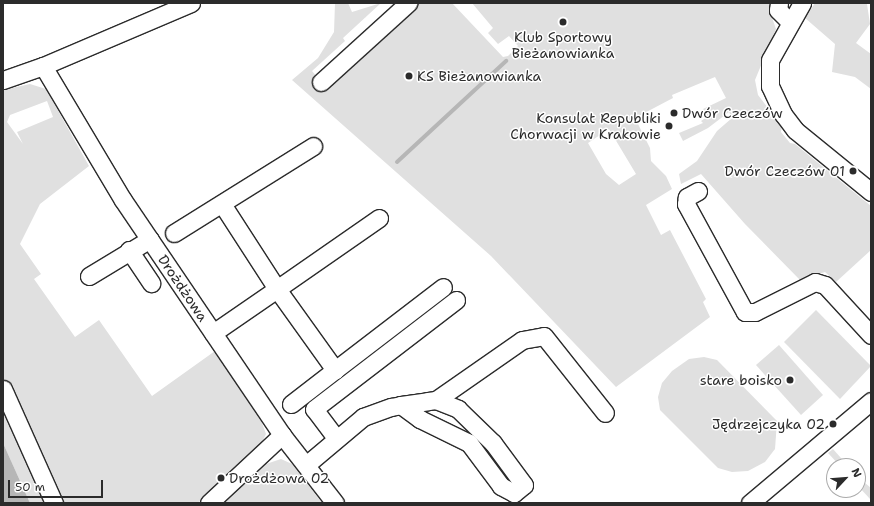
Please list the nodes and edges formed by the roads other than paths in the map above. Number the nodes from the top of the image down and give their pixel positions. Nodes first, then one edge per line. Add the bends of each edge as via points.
1 (191, 3) edge
2 (408, 3) edge
3 (779, 3) edge
4 (802, 3) edge
5 (790, 22) junction
6 (43, 66) junction
7 (3, 80) edge
8 (321, 82) dead end
9 (312, 146) dead end
10 (698, 191) dead end
11 (871, 192) edge
12 (222, 204) junction
13 (379, 218) dead end
14 (174, 234) dead end
15 (150, 239) junction
16 (129, 250) junction
17 (90, 276) dead end
18 (151, 283) dead end
19 (443, 287) dead end
20 (277, 289) junction
21 (456, 300) dead end
22 (213, 333) junction
23 (871, 335) edge
24 (335, 370) junction
25 (3, 389) edge
26 (436, 400) junction
27 (871, 401) edge
28 (291, 404) dead end
29 (401, 405) junction
30 (605, 413) dead end
31 (282, 436) junction
32 (336, 438) junction
33 (306, 465) junction
34 (54, 503) edge
35 (209, 503) edge
36 (335, 503) edge
37 (750, 503) edge

1 - 6 street
2 - 8 street
3 - 5 street via 778,10
4 - 5 street
5 - 11 street via 770,60 764,91 795,130
6 - 7 street
6 - 15 street, Drożdżowa via 104,171
9 - 12 street
10 - 23 street via 687,196 686,204 745,312 755,312 815,282 825,285
12 - 14 street
12 - 20 street
13 - 20 street
15 - 16 street
15 - 22 street, Drożdżowa
16 - 17 street
16 - 18 street
19 - 24 street
20 - 22 street
20 - 24 street
21 - 32 street via 314,409
22 - 31 street, Drożdżowa
24 - 28 street
25 - 34 street
26 - 29 street
26 - 29 street via 458,409 494,443 524,485 514,493 501,486 469,443 420,419
26 - 30 street via 522,340 544,336
27 - 37 street
29 - 32 street via 363,417
31 - 33 street, Drożdżowa
31 - 35 street
32 - 33 street
33 - 36 street, Drożdżowa

